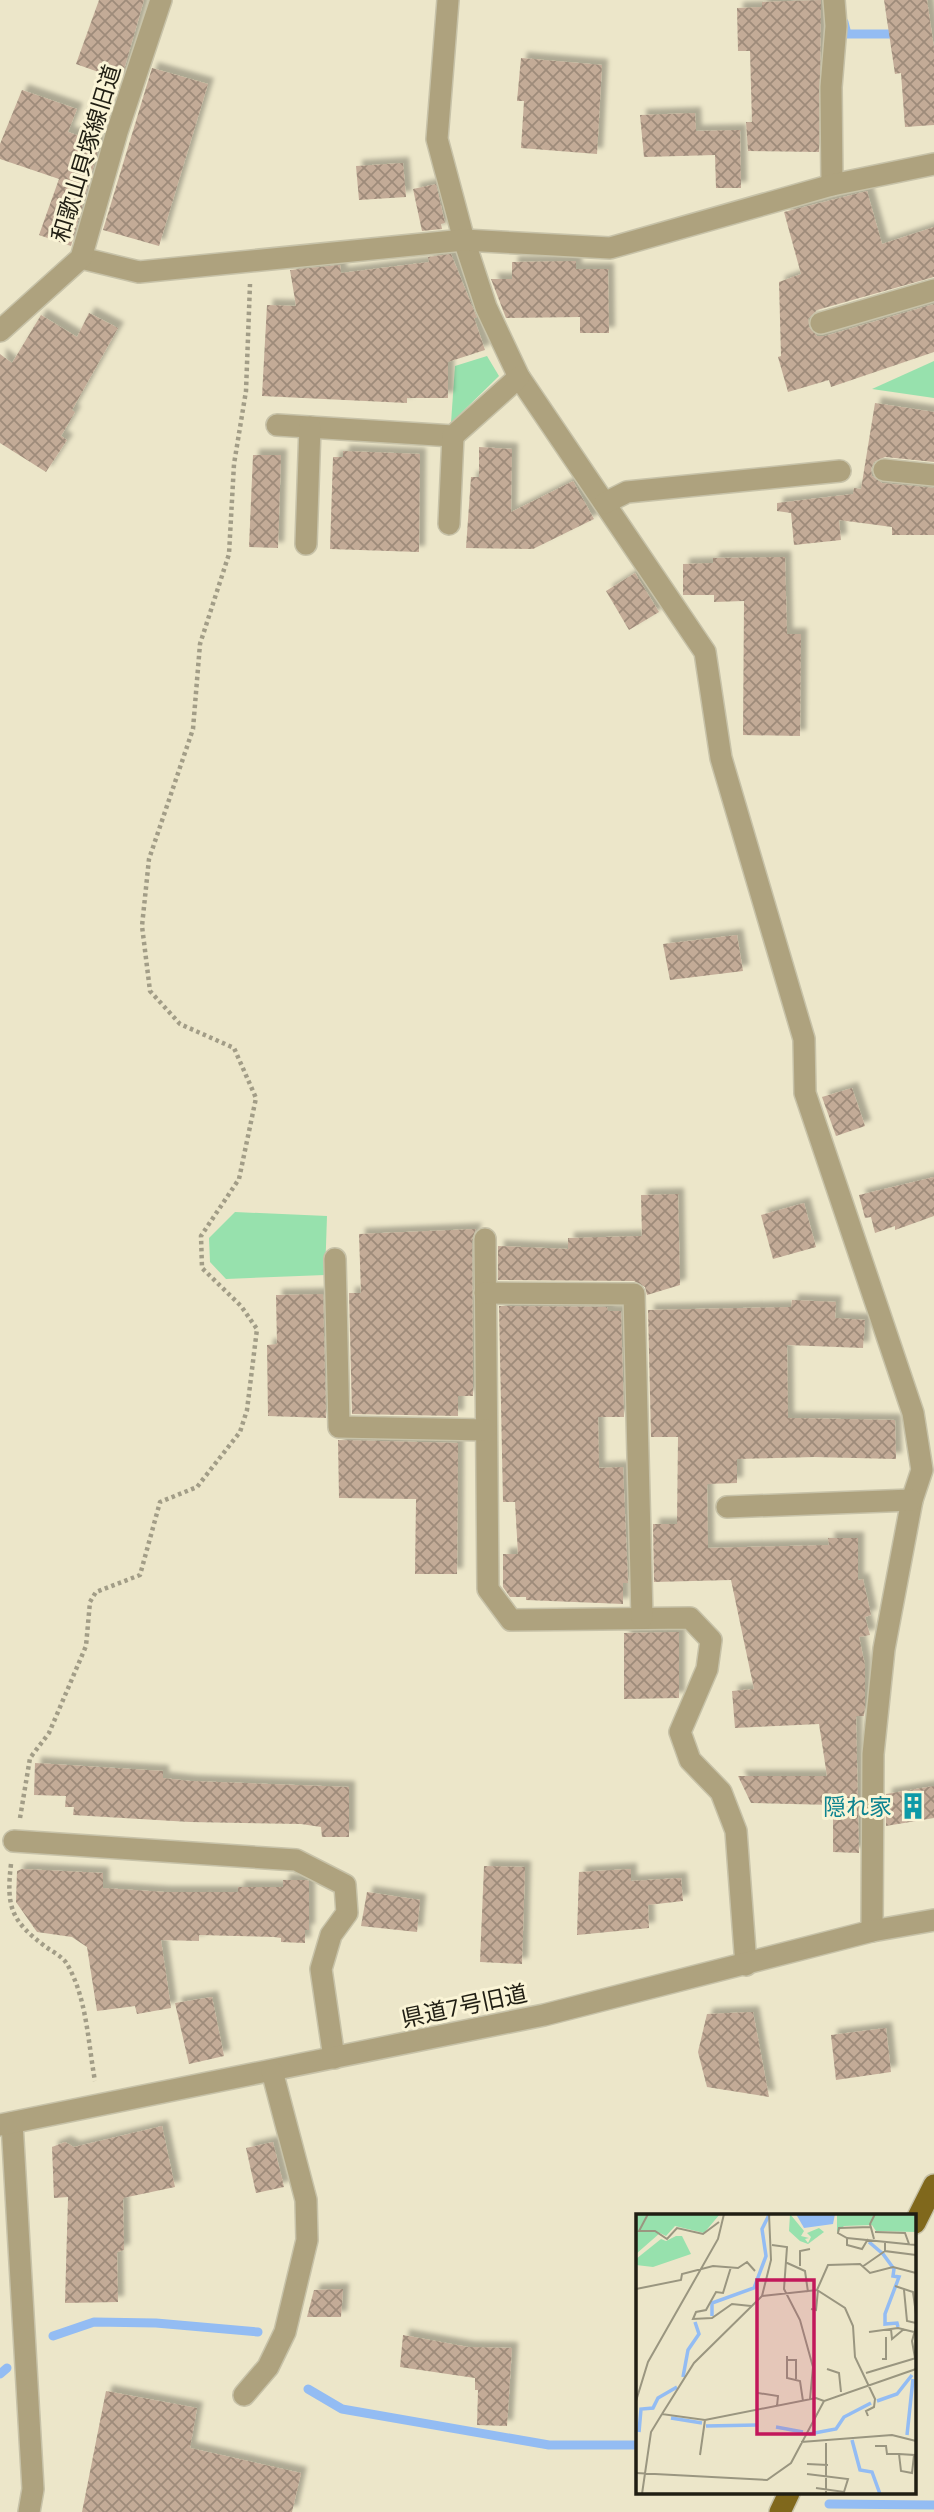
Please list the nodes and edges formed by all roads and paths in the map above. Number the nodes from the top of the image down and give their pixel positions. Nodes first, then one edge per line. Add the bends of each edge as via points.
1 (162, 0) edge
2 (448, 0) edge
3 (834, 0) edge
4 (934, 164) edge
5 (832, 185) junction
6 (464, 240) junction
7 (81, 258) junction
8 (251, 261) junction
9 (934, 290) edge
10 (821, 323) dead end
11 (0, 331) edge
12 (519, 377) junction
13 (277, 425) dead end
14 (310, 427) junction
15 (453, 436) junction
16 (884, 470) dead end
17 (840, 471) dead end
18 (934, 475) edge
19 (605, 503) junction
20 (449, 524) dead end
21 (306, 544) dead end
22 (485, 1238) dead end
23 (335, 1259) dead end
24 (485, 1293) junction
25 (486, 1430) junction
26 (912, 1500) junction
27 (727, 1507) dead end
28 (642, 1618) junction
29 (13, 1840) junction
30 (934, 1920) edge
31 (872, 1931) junction
32 (746, 1965) junction
33 (334, 2058) junction
34 (272, 2071) junction
35 (99, 2106) junction
36 (6, 2124) edge
37 (934, 2185) edge
38 (916, 2221) edge
39 (244, 2395) dead end
40 (789, 2494) edge
41 (29, 2512) edge
42 (780, 2512) edge

1 - 7 street, 和歌山貝塚線旧道
2 - 6 street via 437,139
3 - 5 street
4 - 5 street
5 - 6 street via 610,248
6 - 8 street
6 - 12 street via 486,307
7 - 8 street via 139,272
7 - 11 street, 和歌山貝塚線旧道
8 - 29 path via 246,391 234,464 229,554 200,644 193,729 149,859 142,926 150,991 180,1024 234,1048 256,1098 239,1179 201,1236 202,1269 241,1306 257,1329 247,1410 240,1432 197,1487 160,1503 140,1574 96,1592 90,1602 86,1646 49,1733 30,1758
9 - 10 street
12 - 15 street
12 - 19 street
13 - 14 street
14 - 15 street
14 - 21 street
15 - 20 street
16 - 18 street
17 - 19 street via 627,492
19 - 26 street via 705,652 721,758 804,1039 805,1093 913,1413 922,1470
22 - 24 street
23 - 25 street via 339,1427
24 - 25 street
24 - 28 street via 634,1294
25 - 28 street via 488,1589 511,1620
26 - 27 street
26 - 31 street via 884,1649 873,1754
28 - 32 street via 690,1618 711,1640 707,1670 680,1732 690,1760 721,1792 736,1831
29 - 33 street via 296,1860 345,1885 347,1913 331,1936 321,1969
29 - 35 path via 8,1893 11,1912 24,1931 66,1962 80,1995
30 - 31 street, 県道7号旧道
31 - 32 street, 県道7号旧道
32 - 33 street, 県道7号旧道 via 544,2015
33 - 34 street, 県道7号旧道
34 - 35 street, 県道7号旧道
34 - 39 street via 306,2200 307,2241 285,2332 268,2367
35 - 36 street, 県道7号旧道
36 - 41 street via 33,2489
37 - 38 main road
40 - 42 main road

